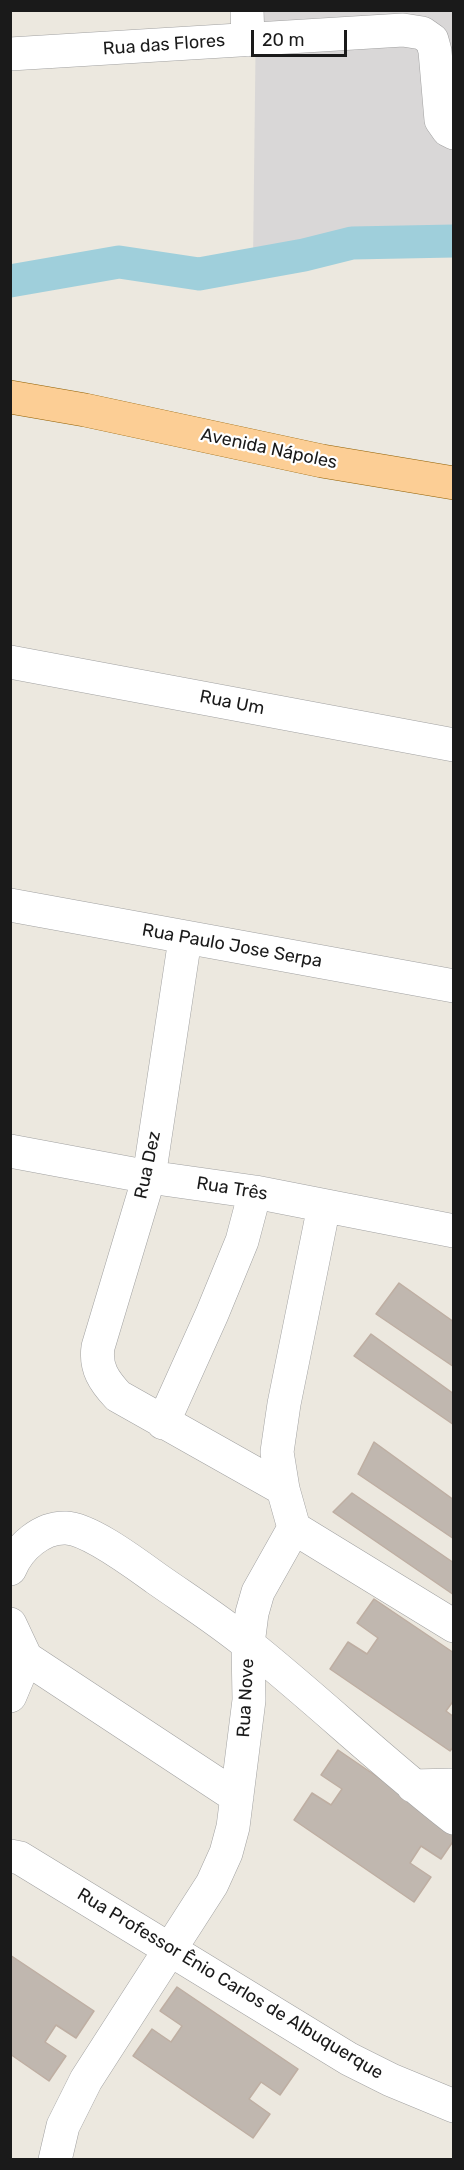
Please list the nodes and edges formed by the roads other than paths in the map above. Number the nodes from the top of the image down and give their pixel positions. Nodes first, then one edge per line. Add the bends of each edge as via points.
1 (247, 25) edge
2 (10, 54) edge
3 (453, 133) edge
4 (10, 397) edge
5 (453, 483) edge
6 (10, 662) edge
7 (453, 745) edge
8 (10, 905) edge
9 (186, 939) junction
10 (453, 986) edge
11 (10, 1151) edge
12 (149, 1177) junction
13 (255, 1192) junction
14 (324, 1206) junction
15 (453, 1231) edge
16 (163, 1423) junction
17 (283, 1489) junction
18 (294, 1528) junction
19 (10, 1569) edge
20 (10, 1624) edge
21 (453, 1626) edge
22 (248, 1644) junction
23 (26, 1658) junction
24 (10, 1696) edge
25 (453, 1785) edge
26 (413, 1786) junction
27 (237, 1797) junction
28 (453, 1818) edge
29 (14, 1850) edge
30 (170, 1950) junction
31 (453, 2106) edge
32 (55, 2160) edge

1 - 2 street, Rua das Flores
1 - 3 street, Rua das Flores via 422,33 432,40 435,51 441,120
4 - 5 main road, Avenida Nápoles via 322,461
6 - 7 street, Rua Um
8 - 9 street, Rua Paulo Jose Serpa
9 - 10 street, Rua Paulo Jose Serpa
9 - 12 street, Rua Dez
11 - 12 street, Rua Três
12 - 13 street, Rua Três
12 - 16 street, Rua Dez via 96,1360 99,1371 118,1396
13 - 14 street, Rua Três
13 - 16 street via 242,1241
14 - 15 street, Rua Três
14 - 17 street via 277,1452
16 - 17 street
17 - 18 street
18 - 21 street
18 - 22 street, Rua Nove via 258,1592
19 - 22 street via 22,1549 36,1538 66,1528 122,1554
20 - 23 street
22 - 26 street
22 - 27 street, Rua Nove via 249,1700
23 - 24 street
23 - 27 street
25 - 26 street
26 - 28 street
27 - 30 street, Rua Nove via 226,1852 212,1884
29 - 30 street, Rua Professor Ênio Carlos de Albuquerque
30 - 31 street, Rua Professor Ênio Carlos de Albuquerque via 349,2059
30 - 32 street, Rua Nove via 86,2080 63,2126

